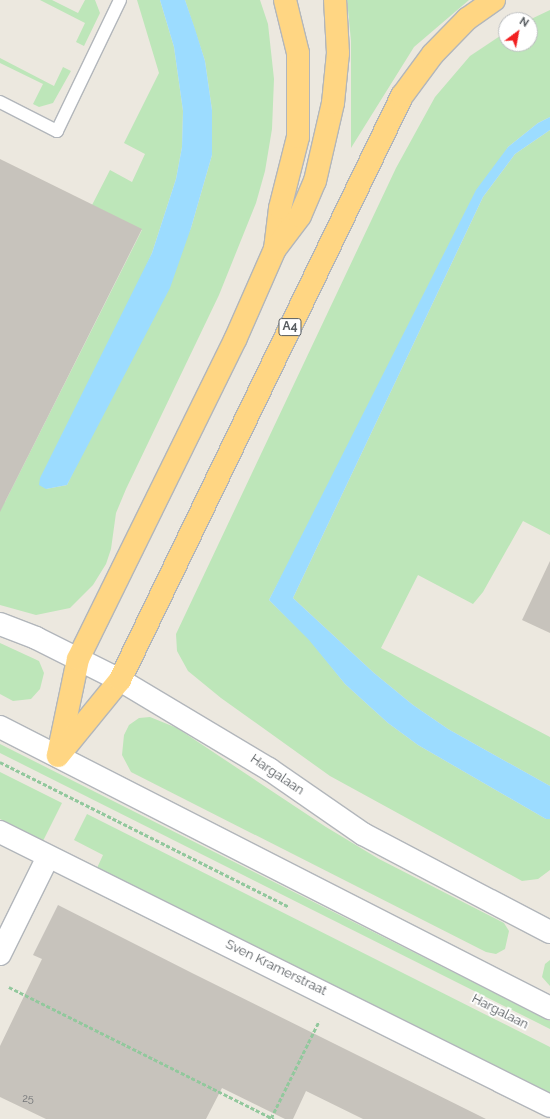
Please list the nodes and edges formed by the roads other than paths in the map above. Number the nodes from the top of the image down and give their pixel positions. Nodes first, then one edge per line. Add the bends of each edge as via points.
1 (120, 0) edge
2 (285, 0) edge
3 (334, 0) edge
4 (494, 0) edge
5 (0, 102) edge
6 (276, 249) junction
7 (0, 624) edge
8 (78, 659) junction
9 (120, 680) junction
10 (0, 727) edge
11 (58, 756) junction
12 (0, 832) edge
13 (48, 856) junction
14 (550, 932) edge
15 (0, 954) edge
16 (550, 1008) edge
17 (550, 1106) edge

1 - 5 lane via 57,131
2 - 6 highway via 298,53 298,137 280,208
3 - 6 highway via 338,53 334,103 325,144 300,216
4 - 9 highway, A4 via 466,19 433,54 402,96
6 - 8 highway via 232,347
7 - 8 main road, Hargalaan
8 - 9 main road, Hargalaan
8 - 11 highway
9 - 11 highway
9 - 14 main road, Hargalaan via 269,769 363,834
10 - 11 main road, Hargalaan
11 - 16 main road, Hargalaan
12 - 13 main road, Sven Kramerstraat
13 - 15 main road
13 - 17 main road, Sven Kramerstraat via 332,995

